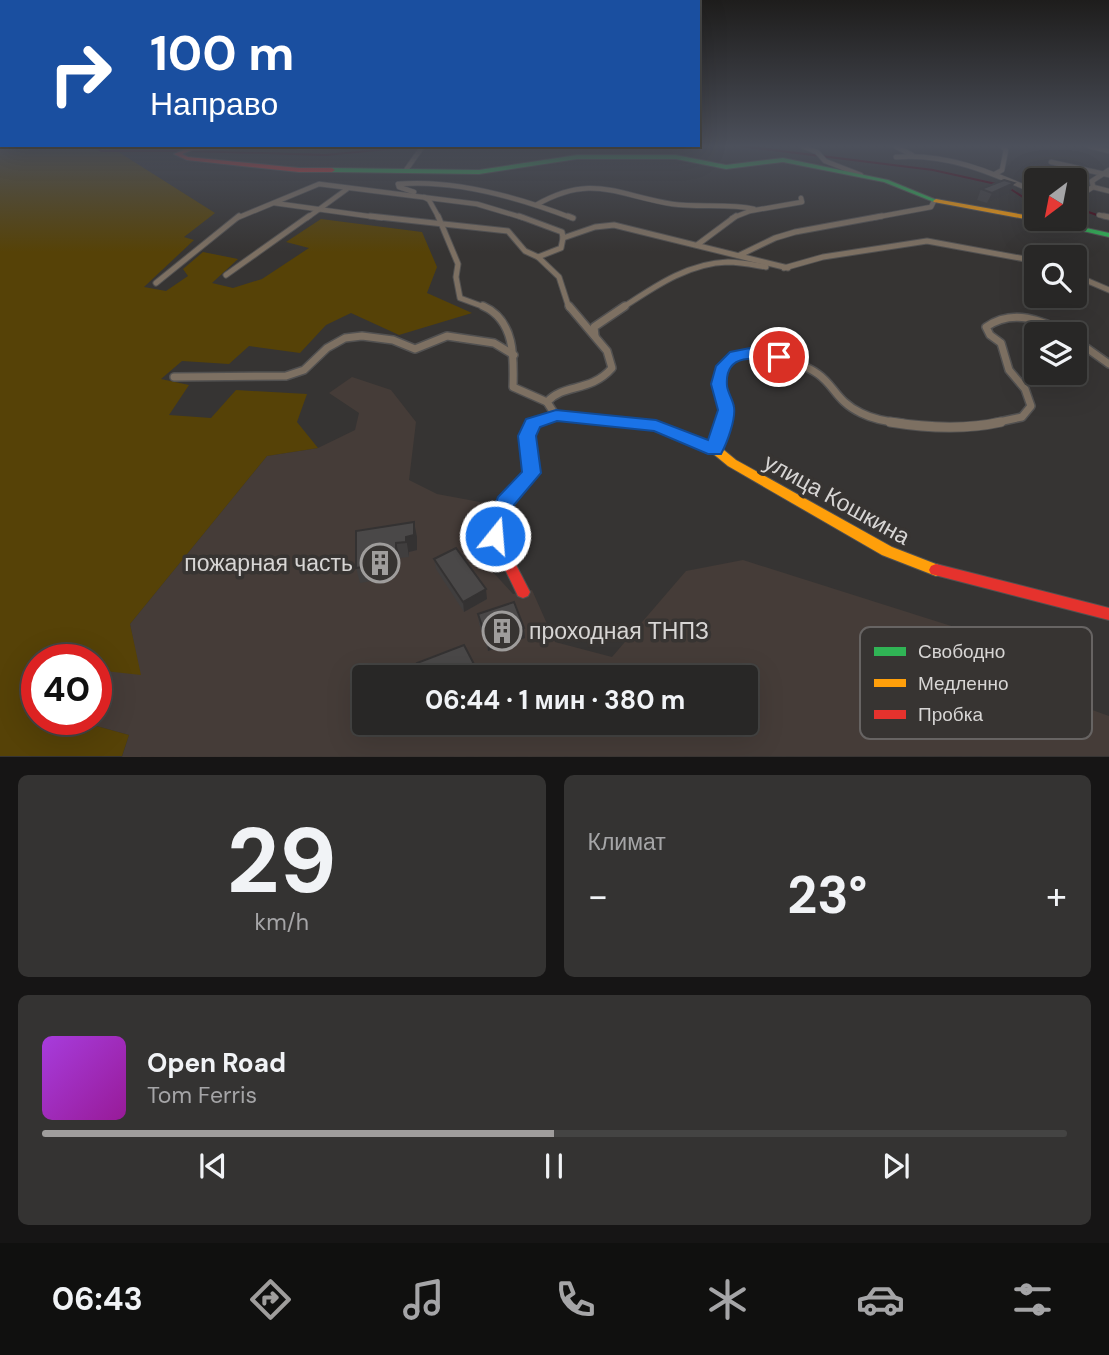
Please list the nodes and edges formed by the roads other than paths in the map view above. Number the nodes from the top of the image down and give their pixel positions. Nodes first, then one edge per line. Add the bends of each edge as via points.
1 (887, 181) edge
2 (1092, 181) edge
3 (1093, 187) junction
4 (347, 189) junction
5 (1087, 191) edge
6 (1109, 191) edge
7 (421, 195) junction
8 (801, 198) dead end
9 (934, 201) junction
10 (270, 203) junction
11 (536, 205) junction
12 (318, 209) junction
13 (754, 209) junction
14 (1099, 215) dead end
15 (1024, 217) edge
16 (1109, 217) edge
17 (573, 218) dead end
18 (443, 226) junction
19 (1087, 228) edge
20 (1109, 235) edge
21 (563, 237) junction
22 (697, 245) junction
23 (740, 256) junction
24 (538, 258) junction
25 (1024, 259) edge
26 (788, 268) junction
27 (226, 275) dead end
28 (1087, 281) edge
29 (156, 283) dead end
30 (1109, 290) edge
31 (1038, 322) edge
32 (596, 337) junction
33 (1087, 348) edge
34 (514, 355) junction
35 (1109, 364) edge
36 (174, 377) dead end
37 (547, 402) junction
38 (556, 416) junction
39 (715, 449) junction
40 (523, 592) dead end
41 (1109, 614) edge

1 - 9 main road
2 - 3 street
3 - 5 street
3 - 6 street
4 - 7 street
4 - 10 street via 311,185
4 - 12 street
7 - 11 street via 398,184 440,184
7 - 18 street via 429,200
7 - 21 street via 506,211 562,232
8 - 13 street via 802,202
9 - 15 main road
9 - 23 street via 931,207 795,232
10 - 12 street
10 - 29 street via 240,215
11 - 13 street via 579,186 674,204
11 - 17 street
12 - 18 street
12 - 27 street
13 - 22 street via 723,223
14 - 16 street
18 - 24 street via 508,230 525,251
18 - 34 street via 458,264 460,298 494,312
19 - 20 main road
21 - 22 street via 614,225
21 - 24 street via 561,248
22 - 23 street
23 - 26 street
24 - 32 street via 559,277 570,310
25 - 26 street via 927,241 823,257
26 - 32 street via 709,264 650,289 594,327
28 - 30 street
31 - 39 street via 1003,317 986,327 1001,343 1009,370 1025,389 1031,406 1023,417 986,425 931,428 862,414 839,400 820,375 801,364 750,353 736,355 723,366 719,384 726,410
32 - 37 street via 612,368 605,378 582,389 555,393
33 - 35 street
34 - 36 street via 494,343 447,336 415,349 393,340 362,336 345,338 304,370 286,376
34 - 37 street via 513,387
37 - 38 street
38 - 39 main road, улица Кошкина via 656,426
38 - 40 main road via 532,423 527,436 531,473 505,502 495,536
39 - 41 main road, улица Кошкина via 887,551 944,573

